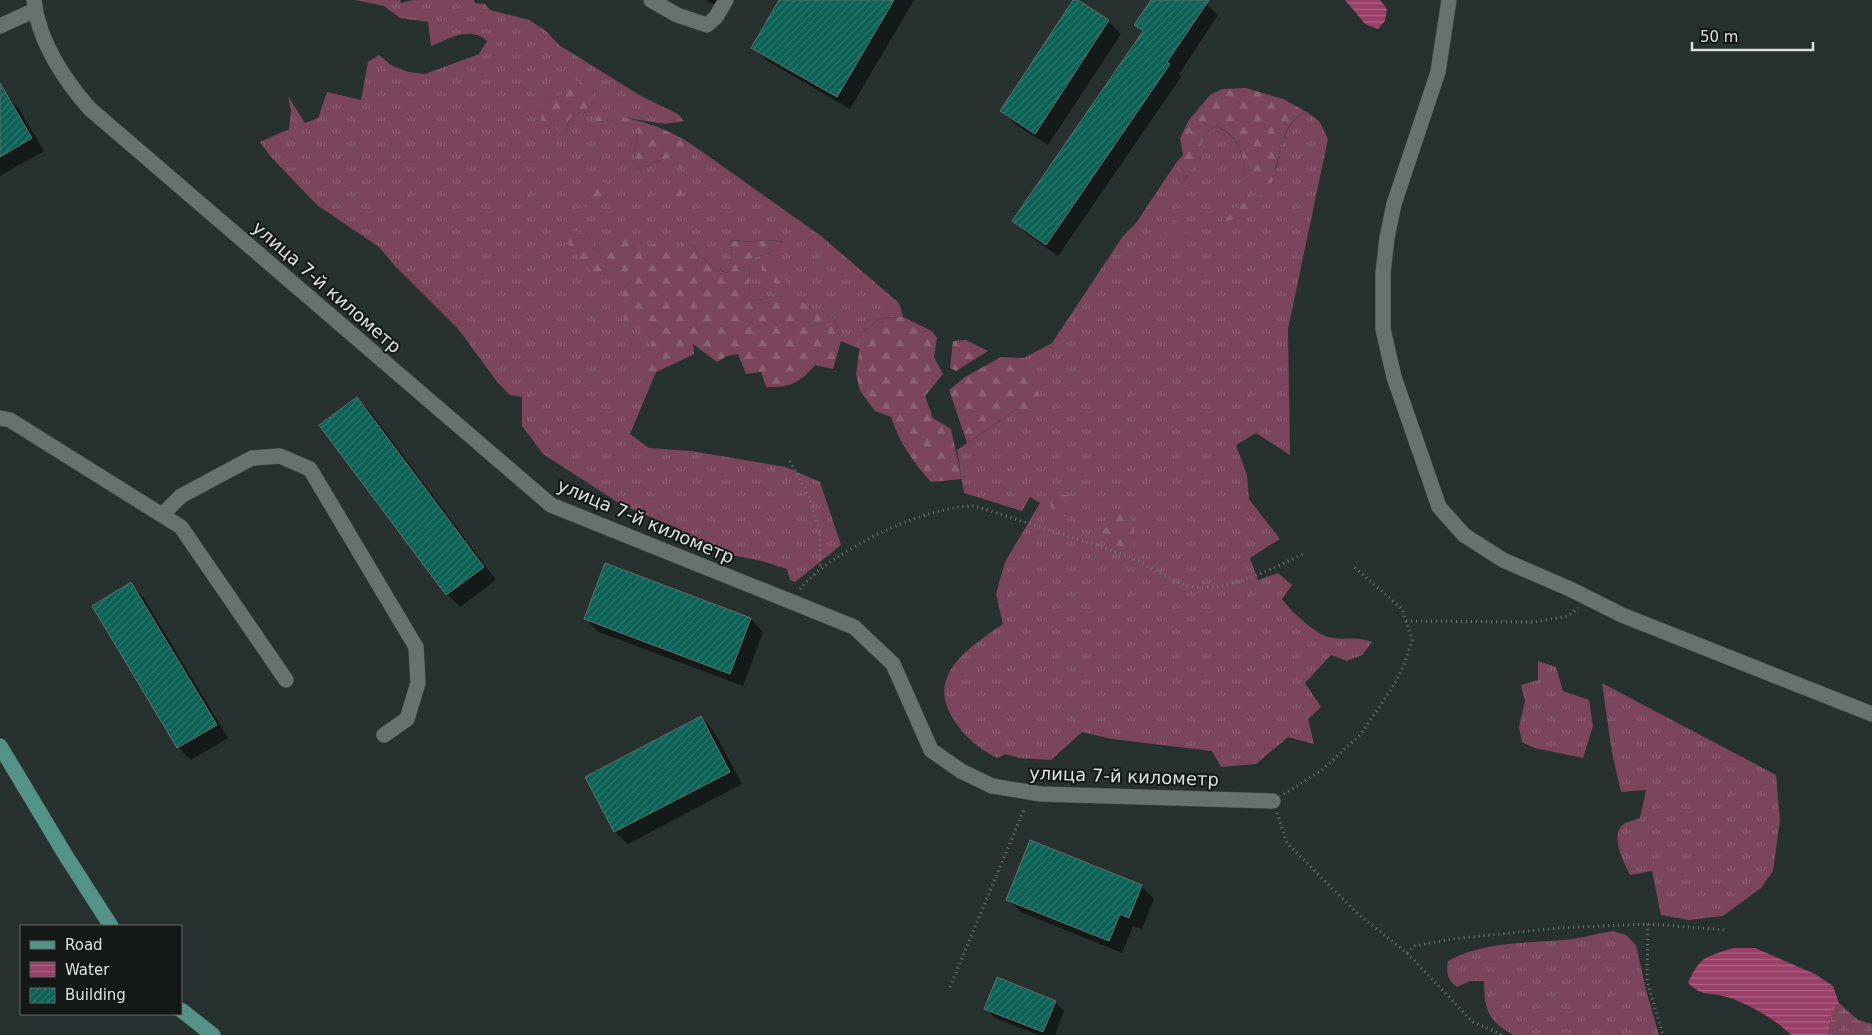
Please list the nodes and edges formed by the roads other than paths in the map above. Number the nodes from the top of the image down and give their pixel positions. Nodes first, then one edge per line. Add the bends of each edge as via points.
1 (650, 0) edge
2 (726, 0) edge
3 (1449, 0) edge
4 (35, 5) edge
5 (0, 26) edge
6 (0, 418) edge
7 (162, 516) junction
8 (286, 680) dead end
9 (1872, 714) edge
10 (384, 735) dead end
11 (0, 746) edge
12 (1273, 801) road end
13 (110, 925) edge
14 (182, 1011) edge
15 (214, 1035) edge

1 - 2 lane via 677,15 707,25
3 - 9 lane via 1438,72 1394,204 1382,273 1383,329 1394,377 1439,507 1464,535 1503,560 1622,615
4 - 5 lane
4 - 12 lane, улица 7-й километр via 49,49 70,87 90,108 551,504 854,627 893,664 930,750 960,771 992,786 1030,792
6 - 7 lane via 10,420
7 - 8 lane via 180,527
7 - 10 lane via 181,496 252,458 280,456 310,469 416,647 418,683 407,719
11 - 13 main road
14 - 15 main road

